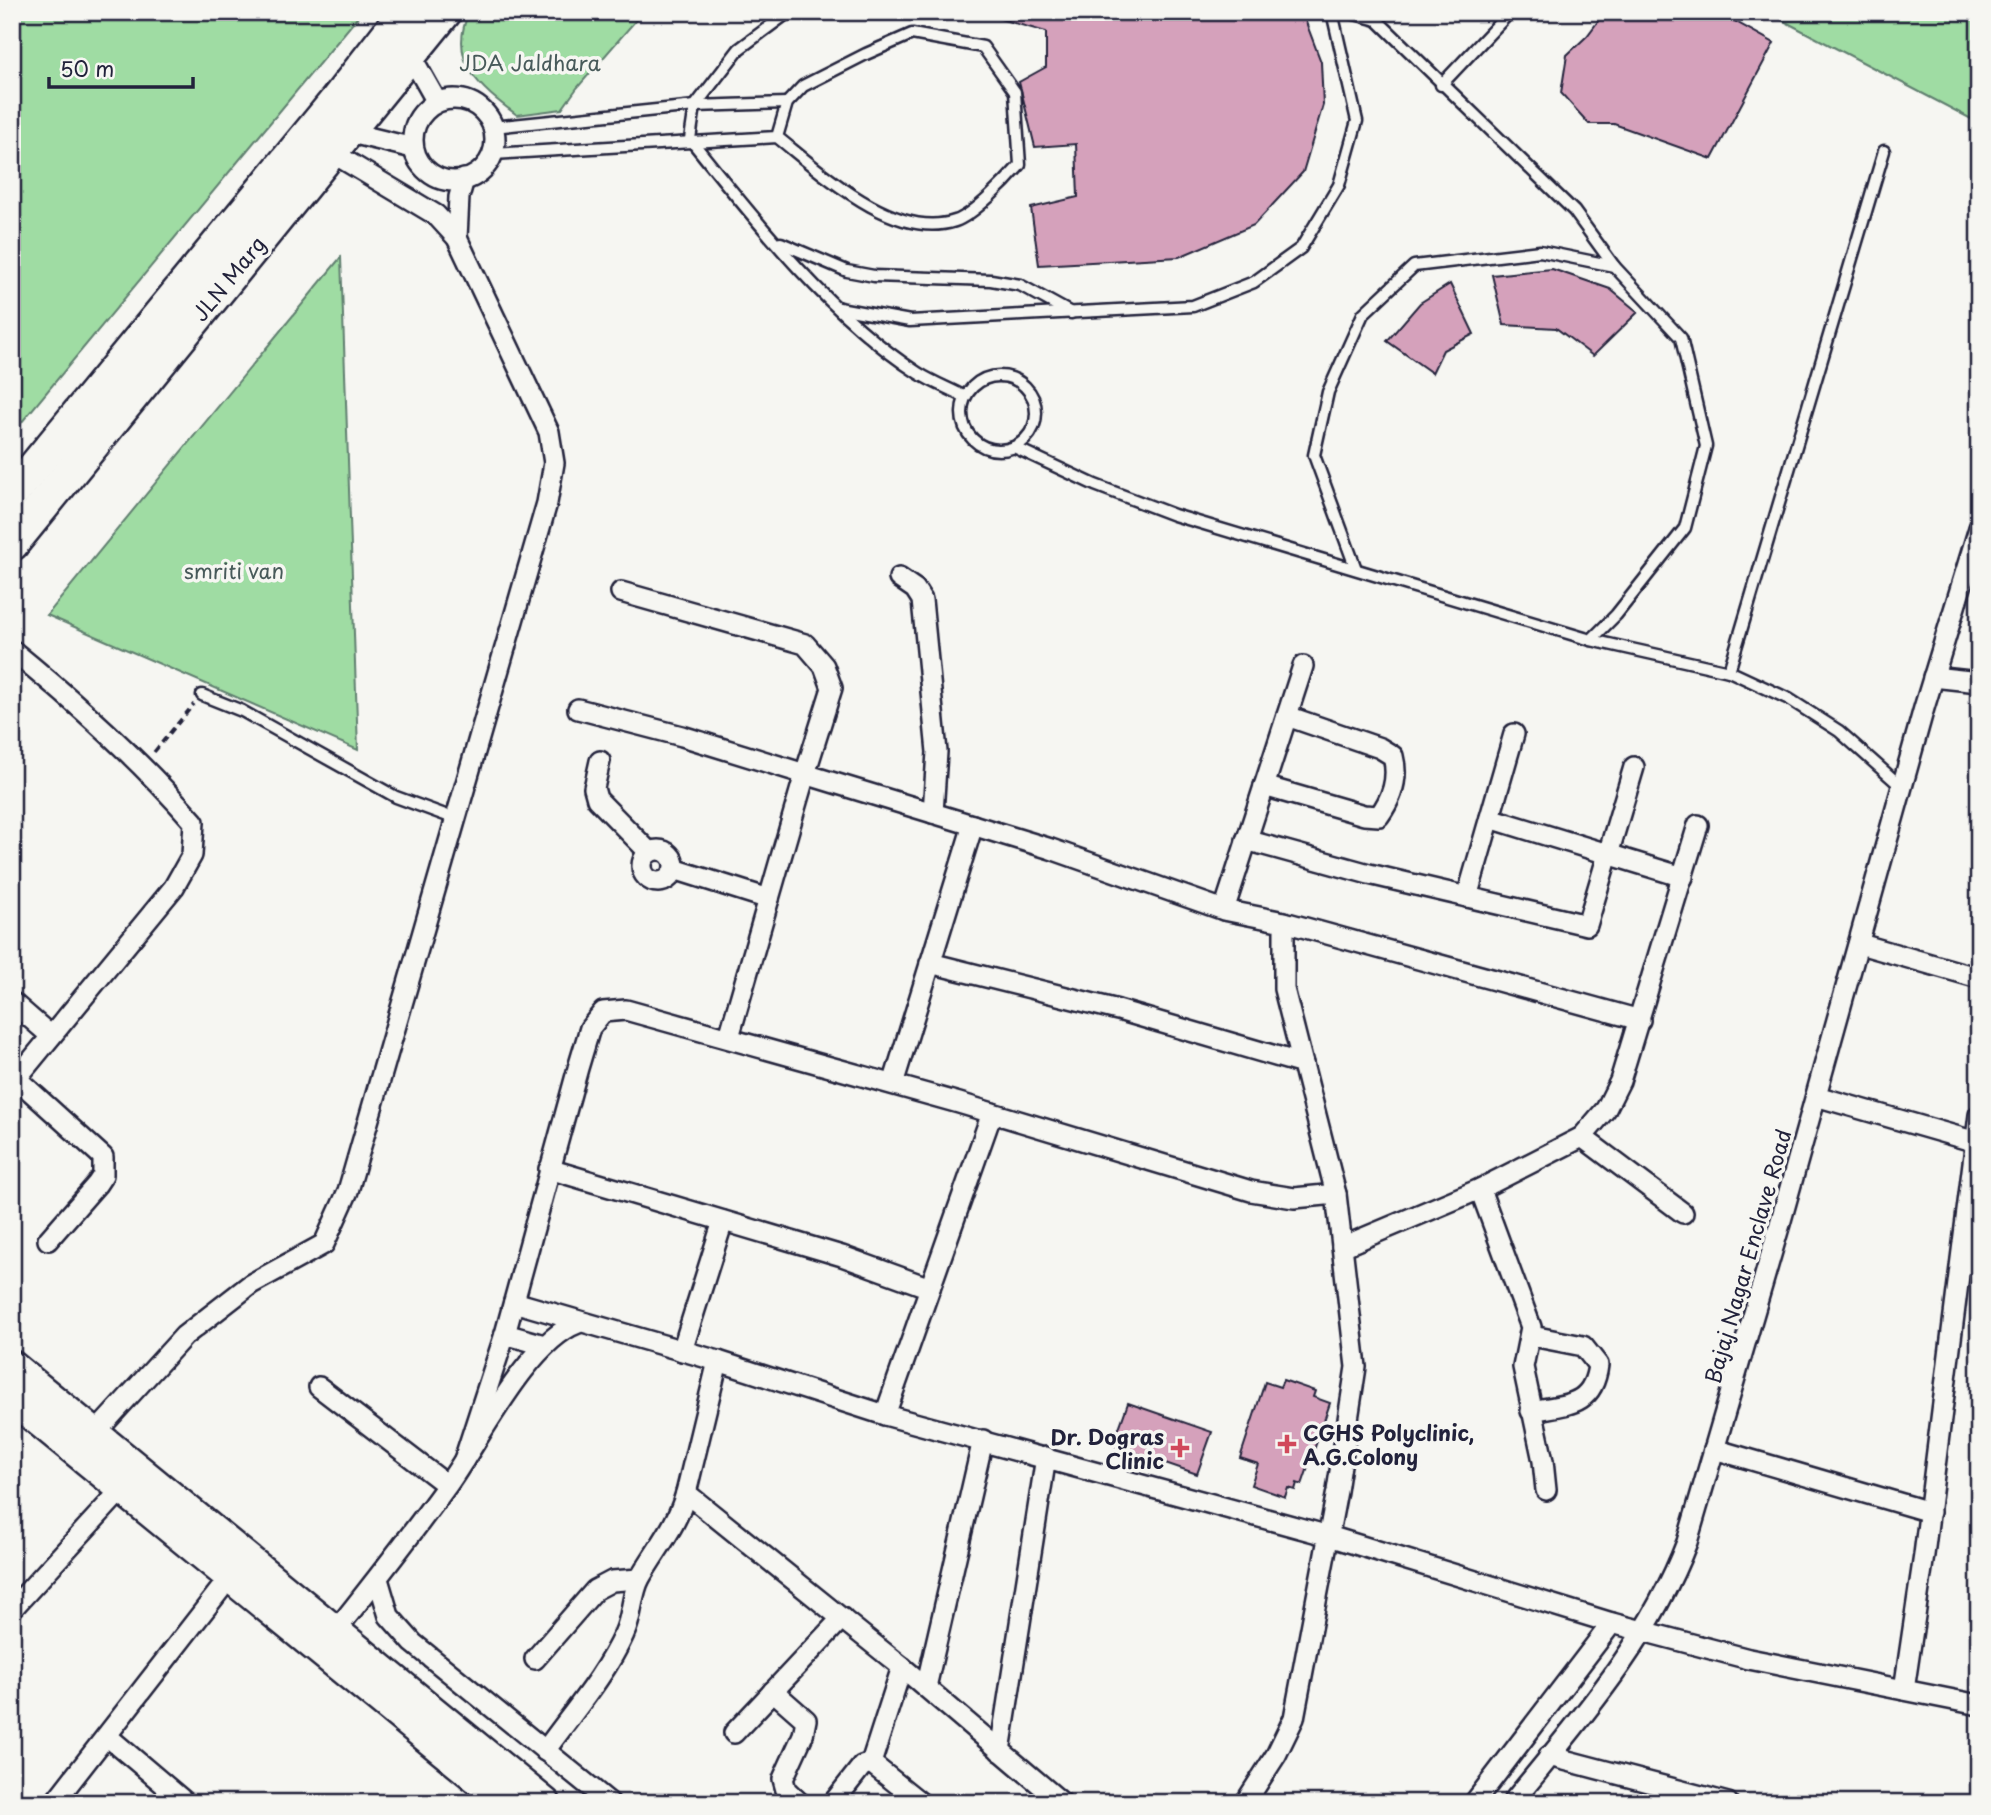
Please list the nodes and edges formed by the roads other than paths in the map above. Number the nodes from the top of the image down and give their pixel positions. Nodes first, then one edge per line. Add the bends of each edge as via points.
1 (405, 12) edge
2 (789, 12) edge
3 (1332, 12) edge
4 (1347, 12) edge
5 (1510, 12) edge
6 (442, 16) edge
7 (1380, 16) edge
8 (411, 55) junction
9 (1441, 85) junction
10 (437, 102) junction
11 (787, 103) junction
12 (695, 106) junction
13 (493, 127) junction
14 (777, 136) junction
15 (690, 139) junction
16 (339, 142) junction
17 (414, 148) junction
18 (1884, 151) dead end
19 (493, 154) junction
20 (464, 179) junction
21 (457, 238) junction
22 (777, 242) junction
23 (1614, 265) junction
24 (839, 308) junction
25 (1071, 313) junction
26 (965, 397) junction
27 (1014, 447) junction
28 (12, 494) edge
29 (1979, 528) edge
30 (12, 544) edge
31 (1356, 569) junction
32 (899, 578) dead end
33 (621, 593) dead end
34 (1591, 640) junction
35 (12, 650) edge
36 (1303, 666) dead end
37 (1729, 671) junction
38 (1933, 677) junction
39 (1979, 682) edge
40 (202, 695) road end
41 (578, 709) dead end
42 (1287, 716) junction
43 (1514, 734) dead end
44 (600, 761) dead end
45 (1634, 767) dead end
46 (805, 774) junction
47 (1265, 786) junction
48 (1903, 788) junction
49 (933, 813) junction
50 (1490, 818) junction
51 (456, 819) junction
52 (973, 825) junction
53 (1698, 825) dead end
54 (1246, 840) junction
55 (1609, 852) junction
56 (1682, 877) junction
57 (1467, 897) junction
58 (769, 899) junction
59 (1224, 910) junction
60 (1284, 922) junction
61 (1860, 944) junction
62 (930, 962) junction
63 (1979, 978) edge
64 (12, 1002) edge
65 (1640, 1020) junction
66 (51, 1036) junction
67 (729, 1037) junction
68 (1303, 1064) junction
69 (14, 1082) edge
70 (893, 1084) junction
71 (1816, 1096) junction
72 (992, 1113) junction
73 (1979, 1115) edge
74 (1583, 1137) junction
75 (1976, 1142) junction
76 (549, 1169) junction
77 (1480, 1189) junction
78 (1336, 1194) junction
79 (1683, 1213) dead end
80 (723, 1221) junction
81 (48, 1240) dead end
82 (1342, 1247) junction
83 (930, 1288) junction
84 (514, 1302) junction
85 (578, 1323) junction
86 (505, 1334) junction
87 (1532, 1336) junction
88 (544, 1345) junction
89 (682, 1351) junction
90 (718, 1361) junction
91 (12, 1365) edge
92 (319, 1387) dead end
93 (12, 1399) edge
94 (1531, 1411) junction
95 (885, 1415) junction
96 (983, 1440) junction
97 (87, 1442) junction
98 (1714, 1449) junction
99 (1046, 1457) junction
100 (464, 1460) junction
101 (447, 1485) junction
102 (123, 1488) junction
103 (1546, 1490) dead end
104 (686, 1493) junction
105 (1930, 1512) junction
106 (1329, 1536) junction
107 (230, 1577) junction
108 (377, 1579) junction
109 (639, 1579) junction
110 (12, 1609) edge
111 (842, 1618) junction
112 (1612, 1623) junction
113 (1644, 1631) junction
114 (328, 1641) junction
115 (536, 1659) dead end
116 (902, 1667) junction
117 (926, 1688) junction
118 (1904, 1690) junction
119 (773, 1691) junction
120 (1979, 1705) edge
121 (734, 1732) dead end
122 (107, 1735) junction
123 (545, 1751) junction
124 (1000, 1751) junction
125 (1549, 1756) junction
126 (872, 1763) junction
127 (54, 1803) edge
128 (186, 1803) edge
129 (506, 1803) edge
130 (546, 1803) edge
131 (610, 1803) edge
132 (800, 1803) edge
133 (833, 1803) edge
134 (922, 1803) edge
135 (1062, 1803) edge
136 (1245, 1803) edge
137 (1474, 1803) edge
138 (1511, 1803) edge
139 (1728, 1803) edge

1 - 28 main road, JLN Marg
2 - 12 lane via 738,49
3 - 25 lane via 1357,121 1339,185 1301,248 1254,282 1193,306
4 - 7 lane
5 - 9 lane
6 - 8 main road, JLN Marg
7 - 9 lane
8 - 10 street
8 - 16 main road, JLN Marg
9 - 23 lane via 1574,211
10 - 13 street via 450,99 477,105
10 - 17 street via 417,121
11 - 12 lane
11 - 14 lane
11 - 14 lane via 803,86 912,34 983,47 1015,92 1020,165 1001,188 956,221 912,223 852,197
12 - 13 lane
12 - 15 lane
13 - 19 street
14 - 15 lane
15 - 19 lane
15 - 22 lane
16 - 17 street
16 - 21 street via 436,215
16 - 30 main road, JLN Marg
17 - 20 street via 426,170 451,181
18 - 37 lane
19 - 20 street via 476,174
20 - 21 street
21 - 51 street via 549,432 554,463 547,503
22 - 24 lane
22 - 25 lane via 847,271 1020,285
23 - 31 lane via 1540,251 1414,266 1363,314 1328,392 1314,455
23 - 34 lane via 1681,338 1706,446 1685,528
24 - 25 lane via 910,321
24 - 26 lane via 918,373
26 - 27 lane via 962,422 968,434 988,449
26 - 27 lane via 992,377 1004,377 1025,388 1032,397 1035,421 1031,432
27 - 31 lane via 1174,515
29 - 38 street, Bajaj Nagar Enclave Road
31 - 34 lane
32 - 49 street via 922,600 936,752
33 - 46 street via 805,644 824,666 831,688
34 - 37 lane
35 - 66 street via 80,705 194,822 192,855 174,887
36 - 42 street
37 - 48 lane via 1789,699 1839,731
38 - 39 street
38 - 48 street, Bajaj Nagar Enclave Road
40 - 51 lane via 242,711 396,797
41 - 46 street
42 - 47 street
42 - 47 street via 1393,756 1397,770 1394,787 1379,816
43 - 50 street
44 - 58 street via 594,788 597,799 649,852 665,851 674,869
45 - 55 street
46 - 49 street
46 - 58 street
47 - 54 street
48 - 61 street, Bajaj Nagar Enclave Road
49 - 52 street
50 - 55 street
50 - 57 street
51 - 97 street via 348,1191 328,1238 308,1256 251,1284 184,1336
52 - 59 street
52 - 62 street
53 - 56 street
54 - 57 street
54 - 59 street
55 - 56 street
55 - 57 street via 1587,925
56 - 65 street
58 - 67 street
59 - 60 street
60 - 65 street
60 - 68 street via 1284,989
61 - 63 street
61 - 71 street, Bajaj Nagar Enclave Road
62 - 68 street
62 - 70 street
64 - 66 street
65 - 74 street via 1620,1081 1606,1109
66 - 69 street
67 - 70 street
67 - 76 street via 626,1010 597,1016
68 - 78 street
69 - 81 street via 103,1157 103,1175
70 - 72 street
71 - 75 street
71 - 98 street, Bajaj Nagar Enclave Road
72 - 78 street via 1251,1191 1294,1198
72 - 83 street
73 - 75 street
74 - 77 street
74 - 79 street
75 - 105 street
76 - 80 street
76 - 84 street
77 - 82 street
77 - 87 street
78 - 82 street
80 - 83 street
80 - 89 street
82 - 106 street via 1356,1367
83 - 95 street
84 - 85 street
84 - 86 street
85 - 88 street
85 - 89 street
86 - 88 street
86 - 100 street
87 - 94 street via 1523,1367
87 - 94 street via 1583,1346 1598,1365 1591,1392 1576,1403
88 - 100 street
89 - 90 street
90 - 95 street
90 - 104 street
91 - 97 street
92 - 101 street
93 - 97 street
94 - 103 street
95 - 96 street
96 - 99 street
96 - 117 street
97 - 102 street
97 - 114 street
98 - 105 street
98 - 113 street, Bajaj Nagar Enclave Road via 1670,1587
99 - 106 street
99 - 124 street
100 - 101 street
101 - 108 street
102 - 107 street
102 - 110 street
104 - 109 street via 680,1516
104 - 111 street
105 - 118 street
106 - 112 street
106 - 136 street via 1294,1718
107 - 114 street
107 - 122 street
108 - 114 street
108 - 123 street via 389,1616 414,1643
109 - 115 street via 612,1581 595,1590
109 - 123 street via 633,1612 613,1656
111 - 116 street
111 - 119 street
112 - 113 street
112 - 137 street
113 - 118 street via 1749,1659
113 - 125 street, Bajaj Nagar Enclave Road via 1593,1704
114 - 129 street
114 - 130 street
116 - 117 street
116 - 126 street
117 - 124 street
118 - 120 street
119 - 121 street
119 - 132 street via 806,1720 783,1779 786,1790
122 - 127 street
122 - 128 street
123 - 131 street
124 - 135 street
125 - 138 street, Bajaj Nagar Enclave Road
125 - 139 street
126 - 133 street via 862,1766
126 - 134 street

